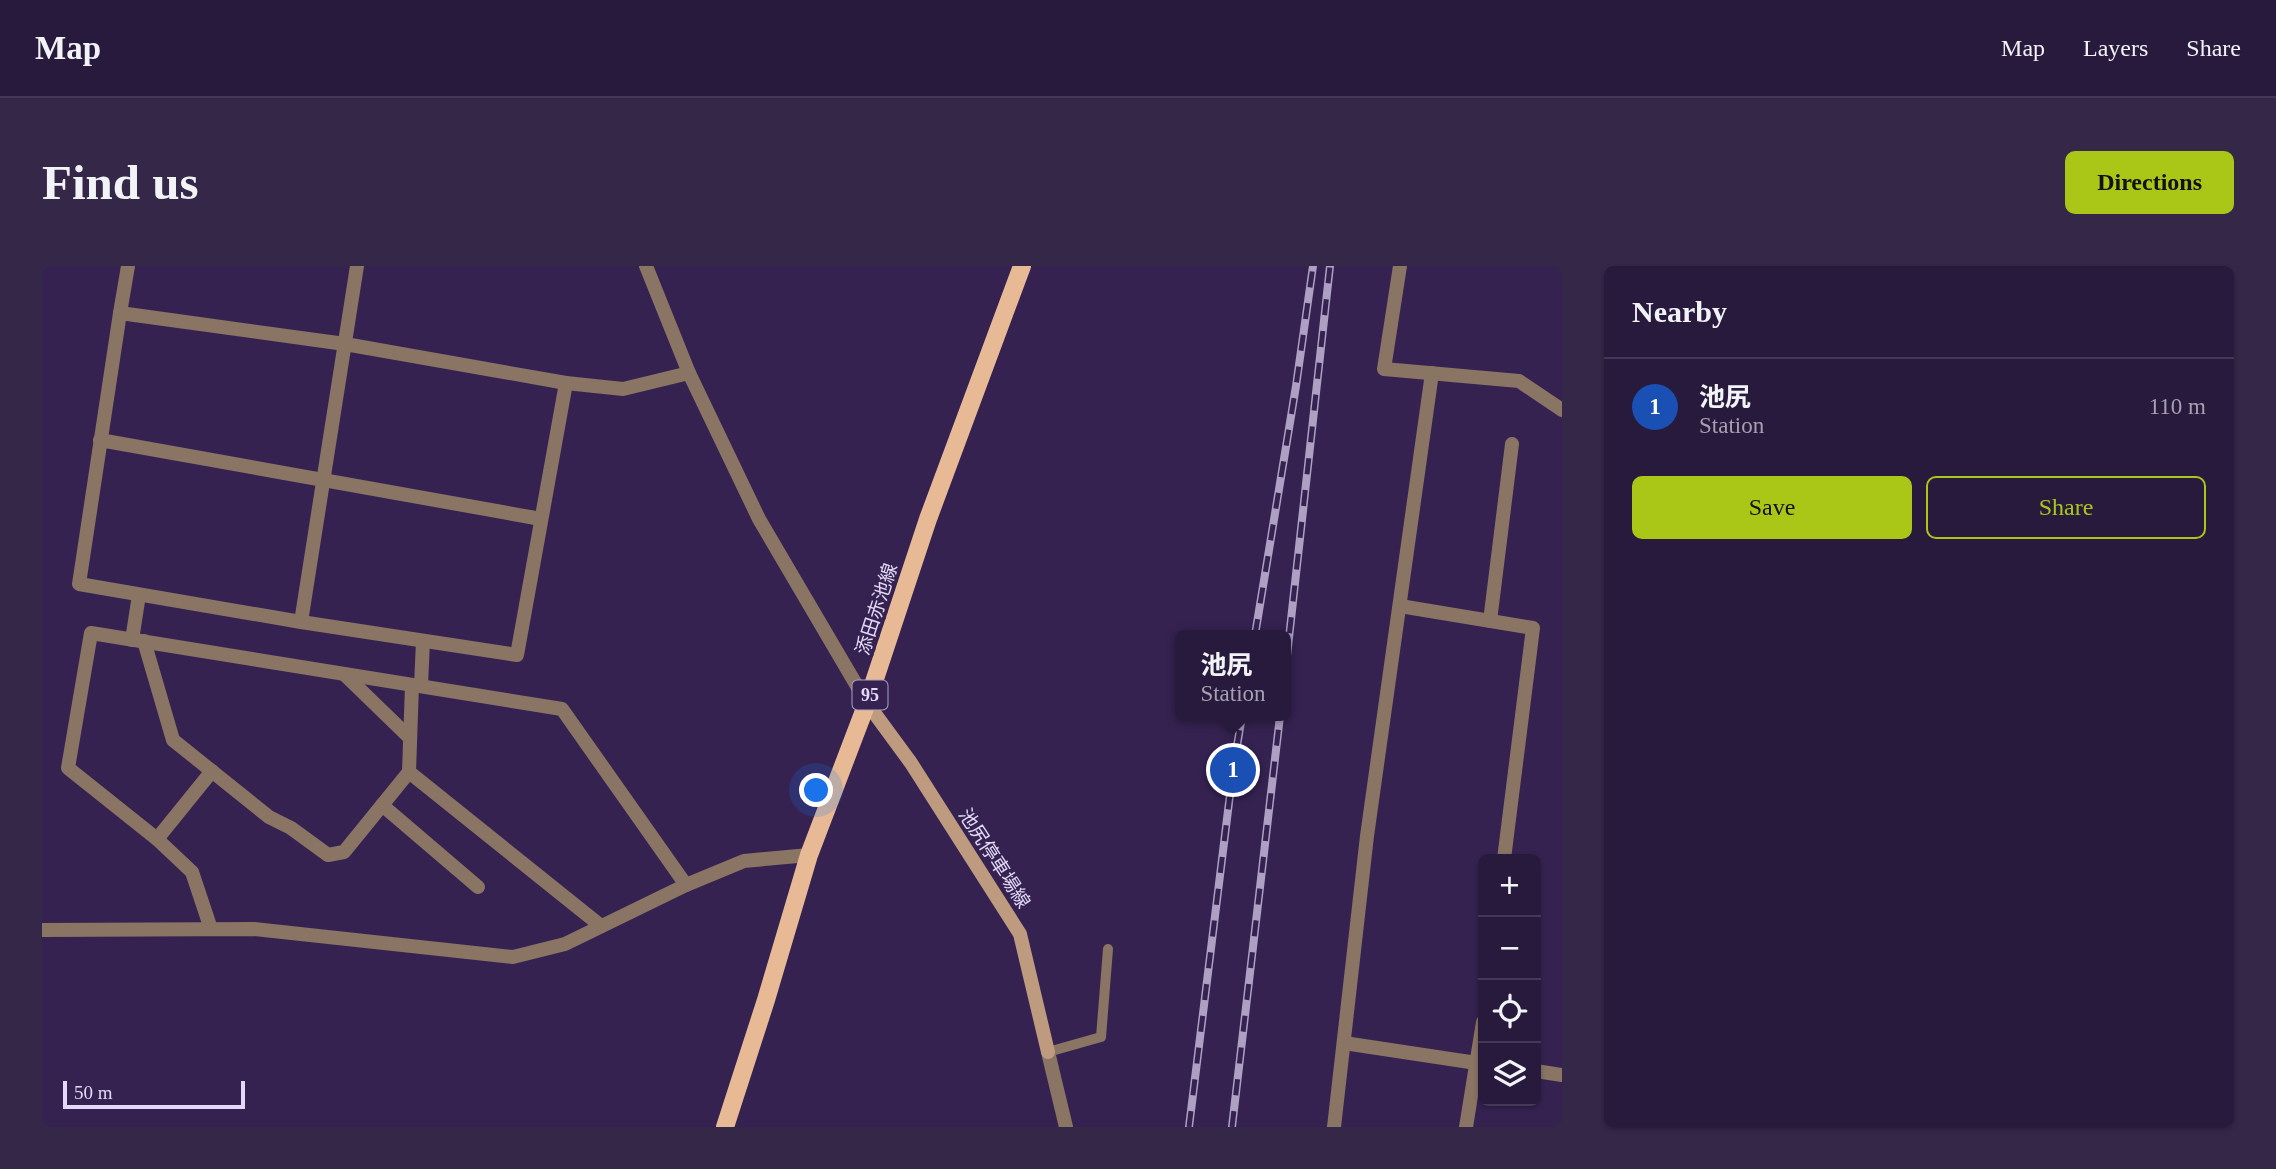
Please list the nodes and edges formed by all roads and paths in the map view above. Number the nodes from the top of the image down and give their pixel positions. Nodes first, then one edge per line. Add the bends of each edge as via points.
1 (128, 266) edge
2 (357, 266) edge
3 (646, 266) edge
4 (1022, 266) edge
5 (1399, 266) edge
6 (120, 313) junction
7 (345, 344) junction
8 (689, 373) junction
9 (1432, 373) junction
10 (566, 383) junction
11 (1562, 410) edge
12 (100, 440) junction
13 (1512, 444) dead end
14 (323, 480) junction
15 (541, 519) junction
16 (139, 595) junction
17 (1400, 606) junction
18 (1490, 621) junction
19 (301, 622) junction
20 (138, 641) junction
21 (423, 641) junction
22 (344, 674) junction
23 (416, 685) junction
24 (867, 703) junction
25 (410, 738) junction
26 (212, 771) junction
27 (409, 772) junction
28 (382, 805) junction
29 (157, 839) junction
30 (1505, 854) edge
31 (809, 855) junction
32 (686, 885) junction
33 (478, 887) dead end
34 (601, 926) junction
35 (211, 929) junction
36 (42, 930) edge
37 (1108, 949) dead end
38 (1344, 1043) junction
39 (1048, 1052) junction
40 (1478, 1064) edge
41 (1541, 1072) edge
42 (1562, 1075) edge
43 (1478, 1077) edge
44 (725, 1127) edge
45 (1066, 1127) edge
46 (1334, 1127) edge
47 (1466, 1127) edge

1 - 6 street
2 - 7 street
3 - 8 street
4 - 24 main road, 添田赤池線 / 95 via 928,519
5 - 9 street via 1384,369
6 - 7 street
6 - 12 street
7 - 10 street
7 - 14 street
8 - 10 street via 623,389
8 - 24 street via 759,519
9 - 11 street via 1519,381
9 - 17 street
10 - 15 street
12 - 14 street
12 - 16 street via 79,584
13 - 18 street
14 - 15 street
14 - 19 street
15 - 21 street via 517,655
16 - 19 street
16 - 20 street
17 - 18 street
17 - 38 street
18 - 30 street via 1534,628
19 - 21 street
20 - 22 street
20 - 26 street via 173,740
20 - 29 street via 91,633 68,768
21 - 23 street
22 - 23 street
22 - 25 street
23 - 25 street
23 - 32 street via 562,709
24 - 31 main road, 添田赤池線 / 95
24 - 39 main road, 池尻停車場線 via 911,763 1020,934
25 - 27 street
26 - 28 street via 269,817 328,855 344,852
26 - 29 street
27 - 28 street
27 - 34 street
28 - 33 street
29 - 35 street via 192,872
31 - 32 street via 744,861
31 - 44 main road, 添田赤池線 / 95
32 - 34 street
34 - 35 street via 565,944 513,957 254,929
35 - 36 street
37 - 39 lane via 1101,1037
38 - 40 street
38 - 46 street
39 - 45 street
41 - 42 street
43 - 47 street

